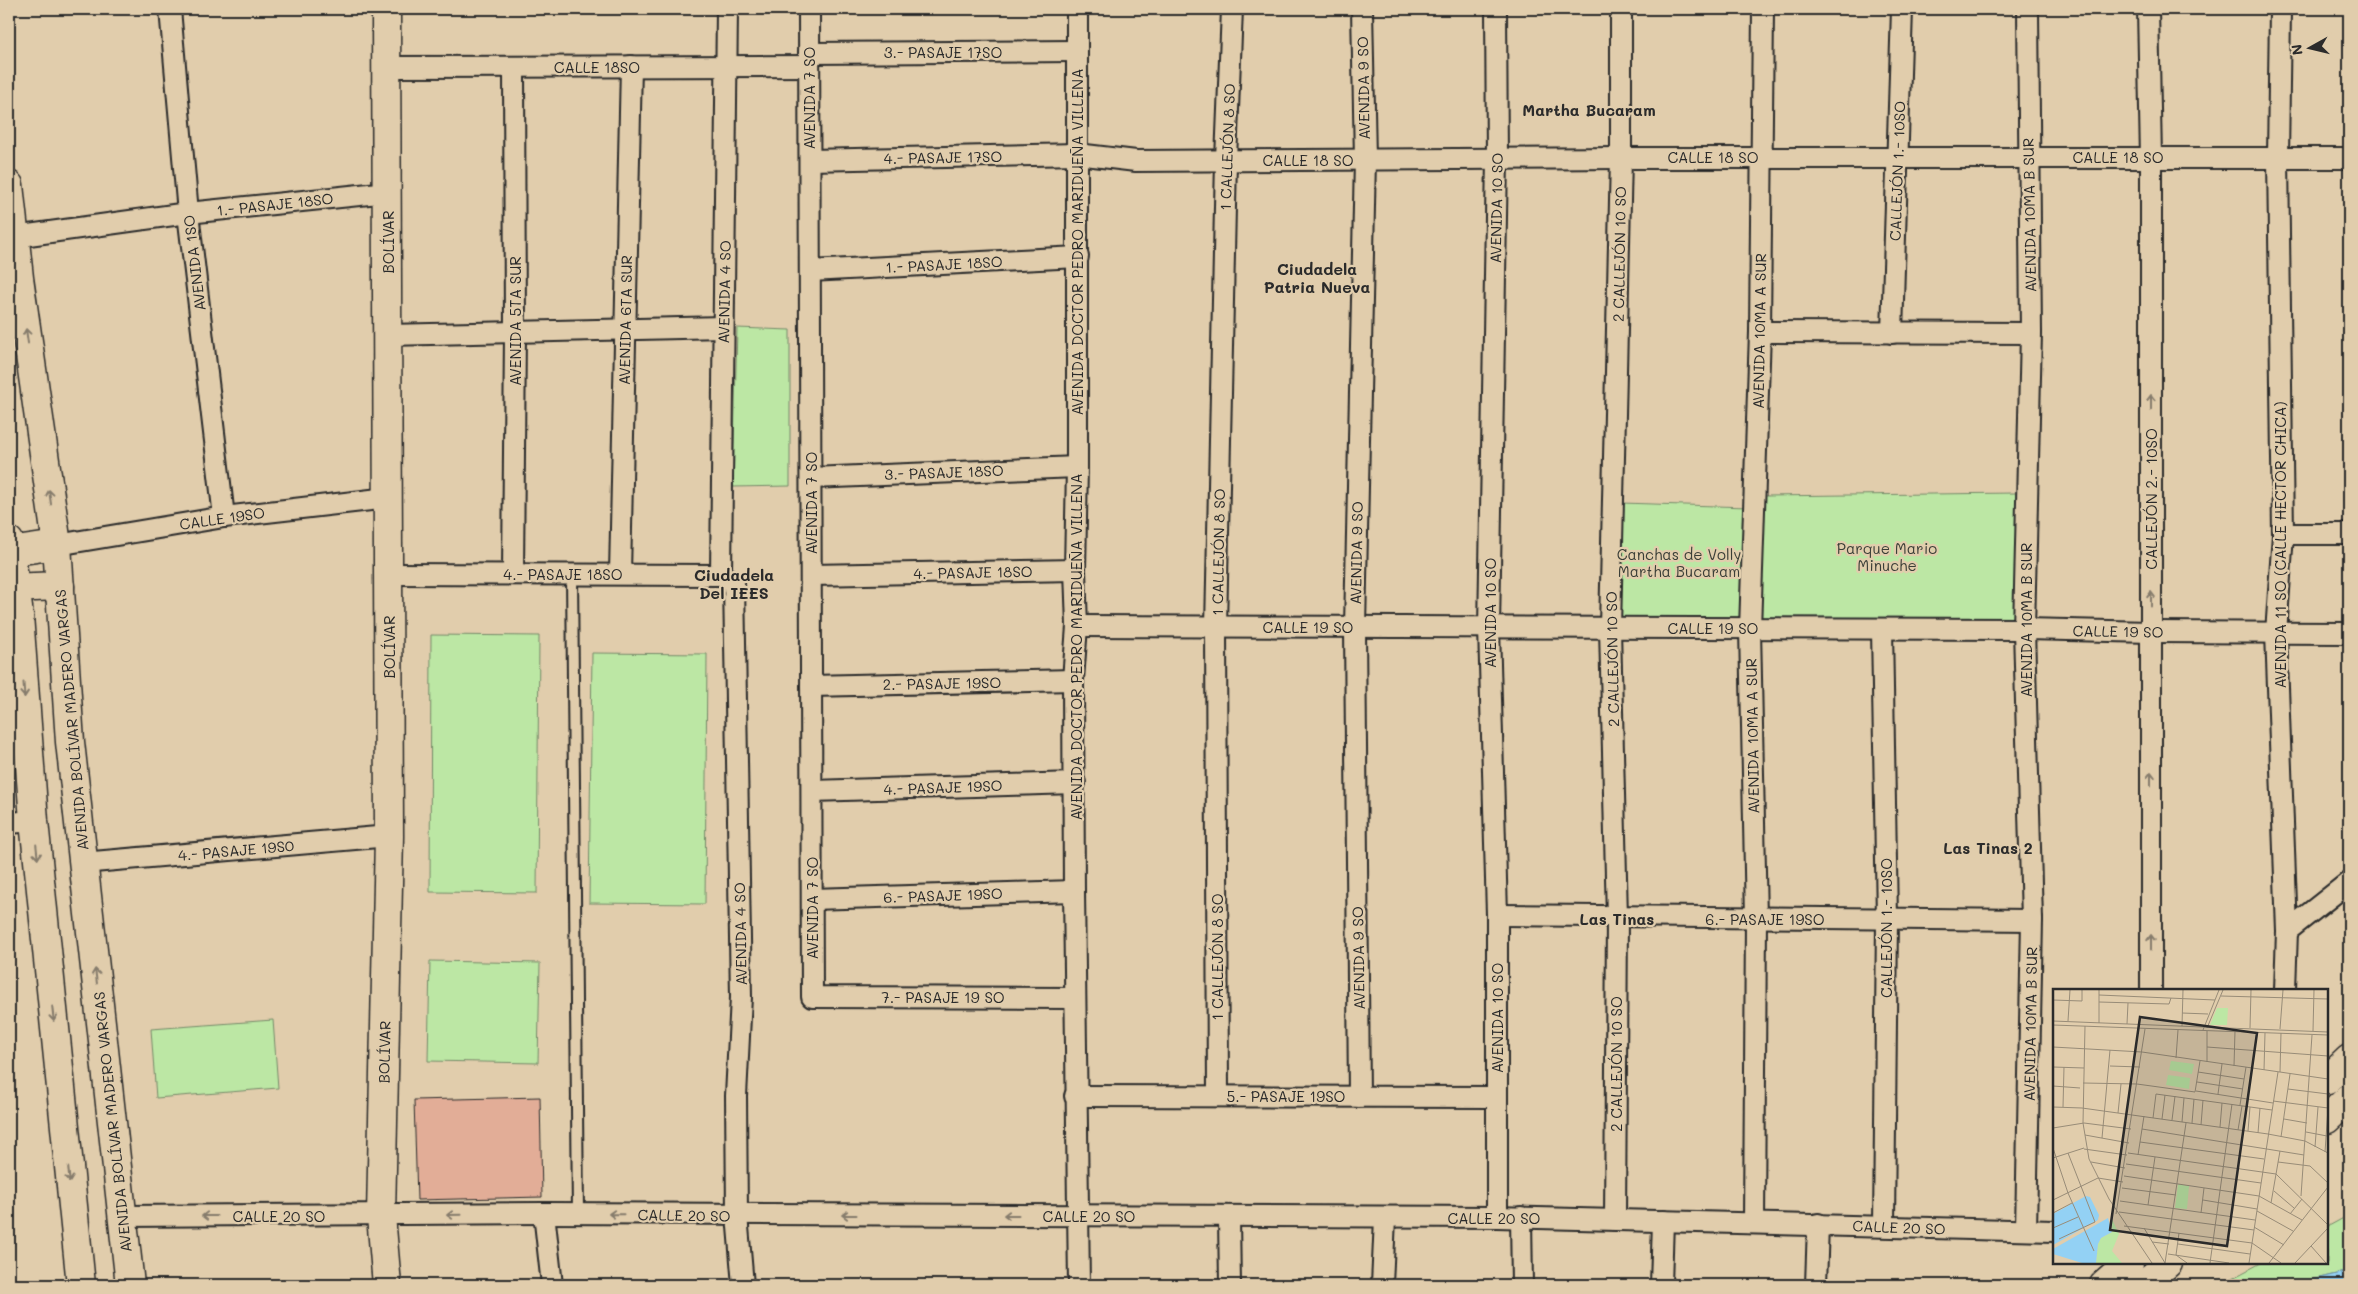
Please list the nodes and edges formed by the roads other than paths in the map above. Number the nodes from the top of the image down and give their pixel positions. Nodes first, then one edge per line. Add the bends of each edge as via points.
1 (170, 9) edge
2 (386, 9) edge
3 (727, 9) edge
4 (809, 9) edge
5 (1077, 9) edge
6 (1232, 9) edge
7 (1362, 9) edge
8 (1496, 9) edge
9 (1622, 9) edge
10 (1763, 9) edge
11 (1902, 9) edge
12 (2028, 9) edge
13 (2148, 9) edge
14 (2280, 9) edge
15 (1077, 51) junction
16 (809, 59) junction
17 (631, 66) junction
18 (726, 66) junction
19 (386, 67) junction
20 (514, 67) junction
21 (1077, 154) junction
22 (1762, 157) junction
23 (2028, 157) junction
24 (1497, 158) junction
25 (1621, 158) junction
26 (1898, 158) junction
27 (2150, 158) junction
28 (2278, 158) junction
29 (2349, 158) edge
30 (1364, 159) junction
31 (810, 160) junction
32 (1226, 160) junction
33 (9, 185) edge
34 (388, 192) junction
35 (188, 214) junction
36 (14, 237) junction
37 (1078, 257) junction
38 (810, 270) junction
39 (723, 327) junction
40 (625, 330) junction
41 (515, 332) junction
42 (1760, 332) junction
43 (1892, 333) junction
44 (2031, 333) junction
45 (388, 335) junction
46 (1077, 467) junction
47 (810, 478) junction
48 (388, 498) junction
49 (224, 516) junction
50 (2283, 534) junction
51 (2349, 534) edge
52 (57, 545) junction
53 (9, 548) edge
54 (1075, 570) junction
55 (389, 574) junction
56 (512, 574) junction
57 (572, 574) junction
58 (620, 574) junction
59 (811, 575) junction
60 (728, 579) junction
61 (60, 586) junction
62 (12, 589) edge
63 (1077, 626) junction
64 (1216, 627) junction
65 (1355, 627) junction
66 (1489, 628) junction
67 (1610, 628) junction
68 (1750, 629) junction
69 (1882, 629) junction
70 (2024, 629) junction
71 (2151, 632) junction
72 (2276, 632) junction
73 (2349, 632) edge
74 (1073, 680) junction
75 (811, 686) junction
76 (1075, 783) junction
77 (812, 791) junction
78 (21, 822) edge
79 (389, 836) junction
80 (82, 863) junction
81 (2349, 882) edge
82 (1074, 892) junction
83 (812, 899) junction
84 (1497, 916) junction
85 (1617, 918) junction
86 (1756, 919) junction
87 (1887, 919) junction
88 (2032, 920) junction
89 (2288, 930) junction
90 (2151, 989) edge
91 (2285, 989) edge
92 (812, 997) joint
93 (1074, 998) junction
94 (2349, 1059) edge
95 (2328, 1079) edge
96 (1075, 1096) junction
97 (1218, 1096) junction
98 (1359, 1097) junction
99 (1497, 1098) junction
100 (2349, 1098) edge
101 (2328, 1118) edge
102 (544, 1213) junction
103 (578, 1214) junction
104 (737, 1215) junction
105 (123, 1216) junction
106 (381, 1216) junction
107 (1078, 1216) junction
108 (1229, 1217) junction
109 (1497, 1217) junction
110 (1521, 1217) junction
111 (1385, 1218) junction
112 (1615, 1220) junction
113 (1664, 1221) junction
114 (1754, 1223) junction
115 (1818, 1224) junction
116 (1884, 1226) junction
117 (2026, 1230) junction
118 (2053, 1231) edge
119 (2128, 1264) edge
120 (2167, 1264) edge
121 (80, 1285) edge
122 (130, 1285) edge
123 (386, 1285) edge
124 (552, 1285) edge
125 (743, 1285) edge
126 (1078, 1285) edge
127 (1230, 1285) edge
128 (1382, 1285) edge
129 (1522, 1285) edge
130 (1661, 1285) edge
131 (1816, 1285) edge
132 (2104, 1285) edge
133 (2143, 1285) edge

1 - 35 street, AVENIDA 1SO
2 - 19 main road, BOLÍVAR
3 - 18 street, AVENIDA 4 SO
4 - 16 street, AVENIDA 7 SO
5 - 15 street, AVENIDA DOCTOR PEDRO MARIDUEÑA VILLENA
6 - 32 street, 1 CALLEJÓN 8 SO
7 - 30 street, AVENIDA 9 SO
8 - 24 street, AVENIDA 10 SO
9 - 25 street, 2 CALLEJÓN 10 SO
10 - 22 street, AVENIDA 10MA A SUR
11 - 26 street, CALLEJÓN 1.- 10SO
12 - 23 street, AVENIDA 10MA B SUR
13 - 27 street, CALLEJÓN 2.- 10SO
14 - 28 street, AVENIDA 11 SO (CALLE HECTOR CHICA)
15 - 16 street, 3.- PASAJE 17SO
15 - 21 street, AVENIDA DOCTOR PEDRO MARIDUEÑA VILLENA
16 - 18 street, CALLE 18SO
16 - 31 street, AVENIDA 7 SO
17 - 18 street, CALLE 18SO
17 - 20 street, CALLE 18SO
17 - 40 street, AVENIDA 6TA SUR
18 - 39 street, AVENIDA 4 SO
19 - 20 street, CALLE 18SO
19 - 34 main road, BOLÍVAR
20 - 41 street, AVENIDA 5TA SUR
21 - 31 street, 4.- PASAJE 17SO
21 - 32 street, CALLE 18 SO via 1136,161
21 - 37 street, AVENIDA DOCTOR PEDRO MARIDUEÑA VILLENA
22 - 25 street, CALLE 18 SO
22 - 26 street, CALLE 18 SO
22 - 42 street, AVENIDA 10MA A SUR
23 - 26 street, CALLE 18 SO
23 - 27 street, CALLE 18 SO
23 - 44 street, AVENIDA 10MA B SUR
24 - 25 street, CALLE 18 SO
24 - 30 street, CALLE 18 SO
24 - 66 street, AVENIDA 10 SO
25 - 67 street, 2 CALLEJÓN 10 SO
26 - 43 street, CALLEJÓN 1.- 10SO
27 - 28 street, CALLE 18 SO
71 -> 27 street, CALLEJÓN 2.- 10SO
28 - 29 street, CALLE 18 SO
28 - 50 street, AVENIDA 11 SO (CALLE HECTOR CHICA)
30 - 32 street, CALLE 18 SO
30 - 65 street, AVENIDA 9 SO
31 - 38 street, AVENIDA 7 SO
32 - 64 street, 1 CALLEJÓN 8 SO
33 - 36 main road, AVENIDA BOLÍVAR MADERO VARGAS
34 - 35 street, 1.- PASAJE 18SO
34 - 45 main road, BOLÍVAR
35 - 36 street, 1.- PASAJE 18SO
35 - 49 street, AVENIDA 1SO
52 -> 36 main road, AVENIDA BOLÍVAR MADERO VARGAS
37 - 38 street, 1.- PASAJE 18SO
37 - 46 street, AVENIDA DOCTOR PEDRO MARIDUEÑA VILLENA
38 - 47 street, AVENIDA 7 SO
39 - 40 street
39 - 60 street, AVENIDA 4 SO
40 - 41 street
40 - 58 street, AVENIDA 6TA SUR
41 - 45 street
41 - 56 street, AVENIDA 5TA SUR
42 - 43 street
42 - 68 street, AVENIDA 10MA A SUR
43 - 44 street
44 - 70 street, AVENIDA 10MA B SUR
45 - 48 main road, BOLÍVAR
46 - 47 street, 3.- PASAJE 18SO
46 - 54 street, AVENIDA DOCTOR PEDRO MARIDUEÑA VILLENA
47 - 59 street, AVENIDA 7 SO
48 - 49 street, CALLE 19SO
48 - 55 main road, BOLÍVAR
49 - 52 street, CALLE 19SO
50 - 51 street
50 - 72 street, AVENIDA 11 SO (CALLE HECTOR CHICA)
52 - 53 main road
52 - 61 main road, AVENIDA BOLÍVAR MADERO VARGAS
53 - 62 main road
54 - 59 street, 4.- PASAJE 18SO
54 - 63 street, AVENIDA DOCTOR PEDRO MARIDUEÑA VILLENA
55 - 56 street, 4.- PASAJE 18SO
55 - 79 main road, BOLÍVAR
56 - 57 street, 4.- PASAJE 18SO
57 - 58 street, 4.- PASAJE 18SO
57 - 103 lane
58 - 60 street, 4.- PASAJE 18SO
59 - 75 street, AVENIDA 7 SO
60 - 104 street, AVENIDA 4 SO via 741,997 736,1096
61 - 62 main road
61 - 80 main road, AVENIDA BOLÍVAR MADERO VARGAS
62 -> 78 main road
63 - 64 street, CALLE 19 SO
63 - 74 street, AVENIDA DOCTOR PEDRO MARIDUEÑA VILLENA
64 - 65 street, CALLE 19 SO
64 - 97 street, 1 CALLEJÓN 8 SO
65 - 66 street, CALLE 19 SO
65 - 98 street, AVENIDA 9 SO
66 - 67 street, CALLE 19 SO
66 - 84 street, AVENIDA 10 SO
67 - 68 street, CALLE 19 SO
67 - 85 street, 2 CALLEJÓN 10 SO
68 - 69 street, CALLE 19 SO
68 - 86 street, AVENIDA 10MA A SUR
69 - 70 street, CALLE 19 SO
69 - 87 street, CALLEJÓN 1.- 10SO
70 - 71 street, CALLE 19 SO
70 - 88 street, AVENIDA 10MA B SUR
71 - 72 street, CALLE 19 SO
90 -> 71 street, CALLEJÓN 2.- 10SO
72 - 73 street, CALLE 19 SO
72 - 89 street, AVENIDA 11 SO (CALLE HECTOR CHICA)
74 - 75 street, 2.- PASAJE 19SO
74 - 76 street, AVENIDA DOCTOR PEDRO MARIDUEÑA VILLENA
75 - 77 street, AVENIDA 7 SO
76 - 77 street, 4.- PASAJE 19SO
76 - 82 street, AVENIDA DOCTOR PEDRO MARIDUEÑA VILLENA
77 - 83 street, AVENIDA 7 SO
78 -> 121 main road
79 - 80 street, 4.- PASAJE 19S0
79 - 106 main road, BOLÍVAR
105 -> 80 main road, AVENIDA BOLÍVAR MADERO VARGAS
81 - 89 street
82 - 83 street, 6.- PASAJE 19SO
82 - 93 street, AVENIDA DOCTOR PEDRO MARIDUEÑA VILLENA
83 - 92 street, AVENIDA 7 SO
84 - 85 street, 6.- PASAJE 19SO
84 - 99 street, AVENIDA 10 SO
85 - 86 street, 6.- PASAJE 19SO
85 - 112 street, 2 CALLEJÓN 10 SO
86 - 87 street, 6.- PASAJE 19SO
86 - 114 street, AVENIDA 10MA A SUR
87 - 88 street, 6.- PASAJE 19SO
87 - 116 street, CALLEJÓN 1.- 10SO
88 - 117 street, AVENIDA 10MA B SUR
89 - 91 street, AVENIDA 11 SO (CALLE HECTOR CHICA)
92 - 93 street, 7.- PASAJE 19 SO
93 - 96 street, AVENIDA DOCTOR PEDRO MARIDUEÑA VILLENA
94 - 95 main road
96 - 97 street, 5.- PASAJE 19SO
96 - 107 street, AVENIDA DOCTOR PEDRO MARIDUEÑA VILLENA
97 - 98 street, 5.- PASAJE 19SO
98 - 99 street, 5.- PASAJE 19SO
99 - 109 street, AVENIDA 10 SO
100 - 101 main road
102 - 103 street, CALLE 20 SO
102 -> 106 street, CALLE 20 SO
102 - 124 street
104 -> 103 street, CALLE 20 SO
107 -> 104 street, CALLE 20 SO
104 - 125 street, AVENIDA 4 SO
106 -> 105 street, CALLE 20 SO
105 - 122 main road, AVENIDA BOLÍVAR MADERO VARGAS
106 - 123 main road, BOLÍVAR
107 - 108 street, CALLE 20 SO
107 - 126 street, AVENIDA DOCTOR PEDRO MARIDUEÑA VILLENA
108 - 111 street, CALLE 20 SO
108 - 127 street
109 - 110 street, CALLE 20 SO
109 - 111 street, CALLE 20 SO
110 - 112 street, CALLE 20 SO
110 - 129 street
111 - 128 street
112 - 113 street, CALLE 20 SO
113 - 114 street, CALLE 20 SO
113 - 130 street
114 - 115 street, CALLE 20 SO
115 - 116 street, CALLE 20 SO
115 - 131 street
116 - 117 street, CALLE 20 SO
117 - 118 street, CALLE 20 SO
119 - 132 main road
120 - 133 main road

